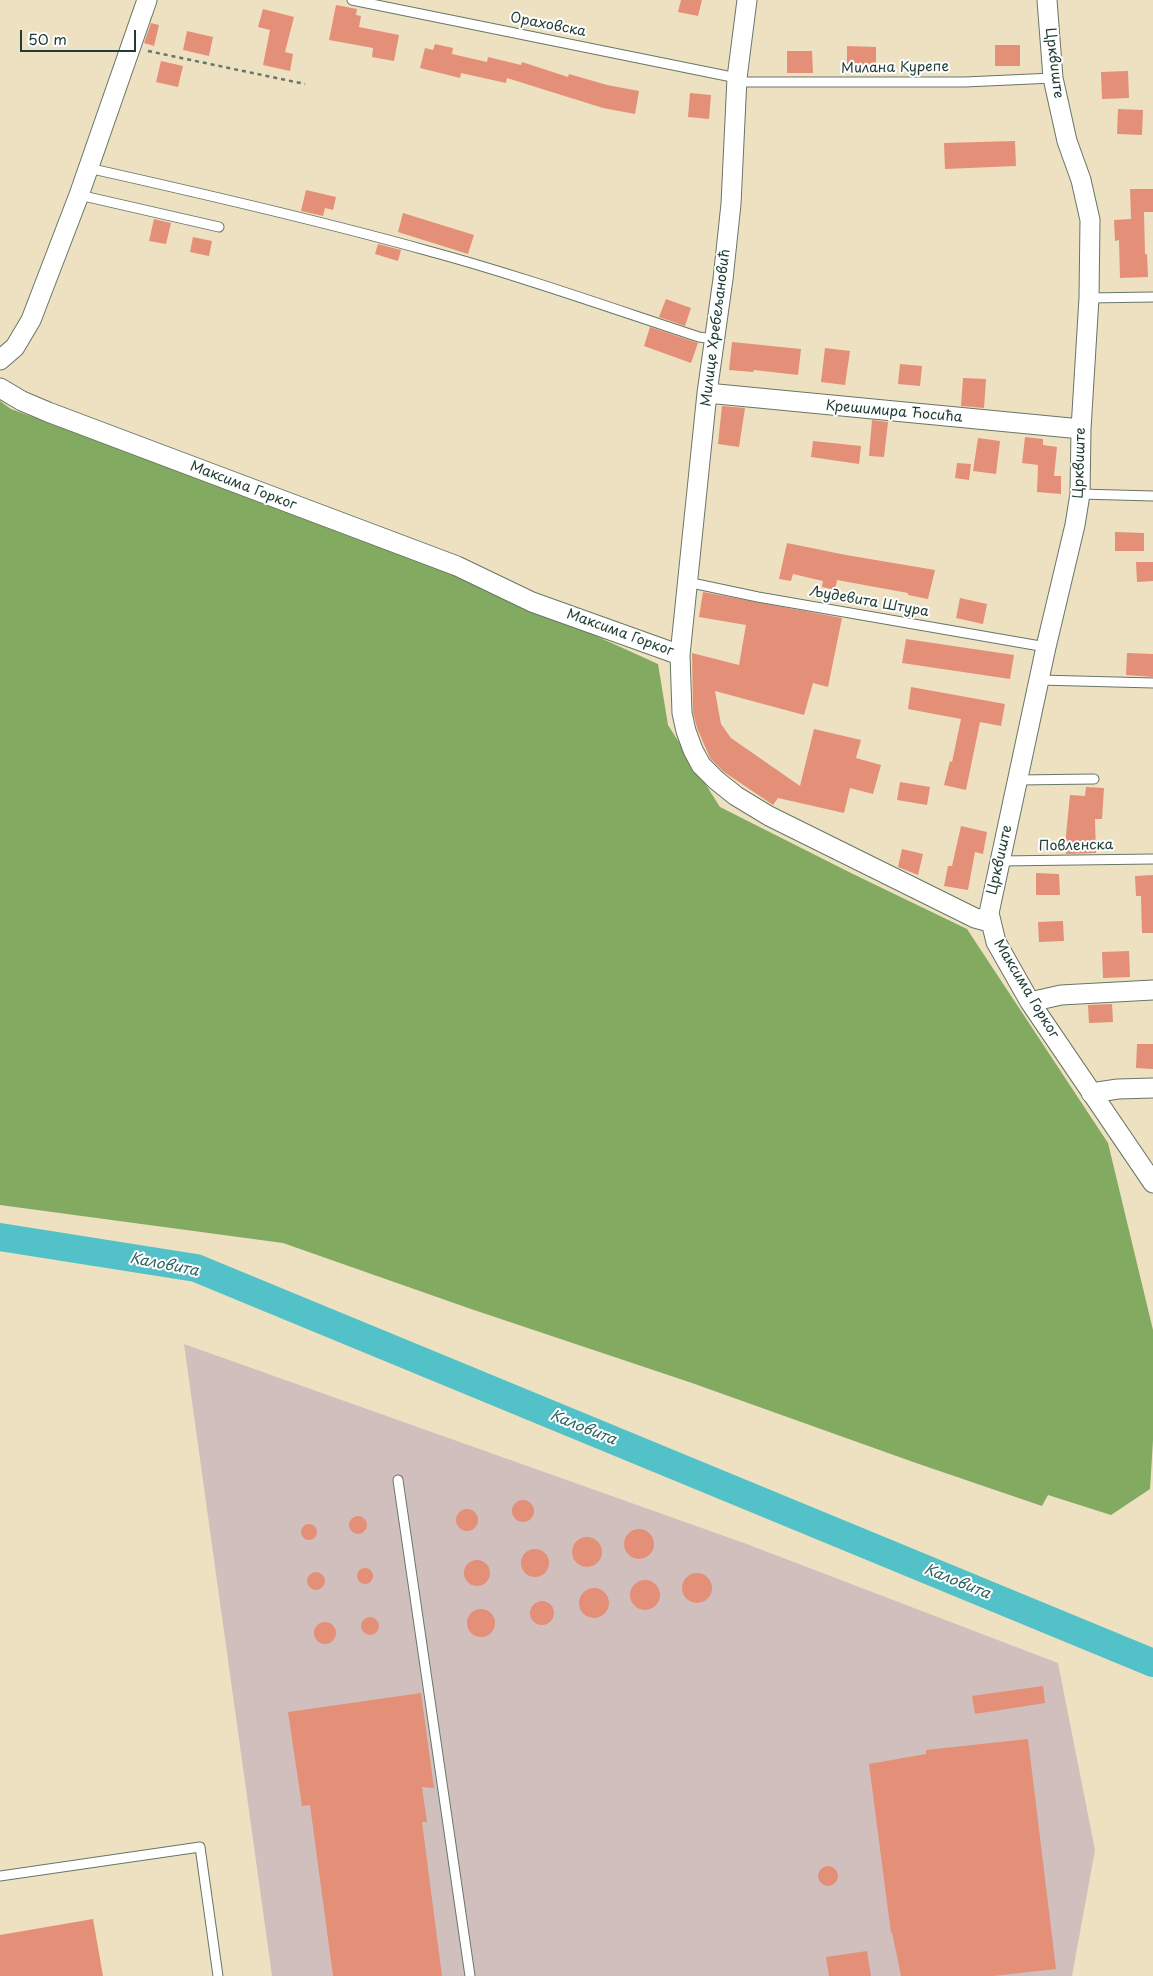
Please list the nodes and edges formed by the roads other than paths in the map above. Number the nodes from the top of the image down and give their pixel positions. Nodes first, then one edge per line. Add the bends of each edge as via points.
1 (147, 0) edge
2 (352, 0) edge
3 (747, 0) edge
4 (1047, 0) edge
5 (1053, 78) junction
6 (738, 80) junction
7 (88, 168) junction
8 (79, 196) junction
9 (219, 227) dead end
10 (1153, 297) edge
11 (1089, 298) junction
12 (714, 339) junction
13 (0, 360) edge
14 (0, 388) edge
15 (707, 393) junction
16 (1081, 429) junction
17 (1080, 494) junction
18 (1153, 496) edge
19 (687, 582) junction
20 (1046, 647) junction
21 (680, 655) junction
22 (1040, 680) junction
23 (1153, 683) edge
24 (1094, 779) dead end
25 (1018, 780) junction
26 (1153, 859) edge
27 (999, 861) junction
28 (990, 922) junction
29 (1153, 990) edge
30 (1030, 1002) junction
31 (1153, 1088) edge
32 (1091, 1093) junction
33 (1153, 1183) edge
34 (398, 1480) dead end
35 (0, 1876) edge
36 (218, 1976) edge
37 (470, 1976) edge

1 - 7 street
2 - 6 lane, Ораховска
3 - 6 street, Милице Хребељановић
4 - 5 street, Црквиште
5 - 6 lane, Милана Курепе via 966,82
5 - 11 street, Црквиште via 1067,140 1088,208
6 - 12 street, Милице Хребељановић via 731,204
7 - 8 street
7 - 12 lane via 424,250
8 - 9 lane
8 - 13 street via 27,328 15,347
10 - 11 lane
11 - 16 street, Црквиште
12 - 15 street, Милице Хребељановић
14 - 21 street, Максима Горког via 48,412 457,566 532,602
15 - 16 street, Крешимира Ћосића
15 - 19 street, Милице Хребељановић
16 - 17 street, Црквиште
17 - 18 lane
17 - 20 street, Црквиште
19 - 20 lane, Људевита Штура
19 - 21 street, Милице Хребељановић
20 - 22 street, Црквиште
21 - 28 street, Максима Горког via 686,731 701,764 716,780 769,816 975,918
22 - 23 lane
22 - 25 street, Црквиште
24 - 25 lane
25 - 27 street, Црквиште
26 - 27 lane, Повленска
27 - 28 street, Црквиште via 990,904
28 - 30 street, Максима Горког via 996,942
29 - 30 street via 1061,995
30 - 32 street, Максима Горког
31 - 32 street via 1118,1088
32 - 33 street, Максима Горког
34 - 37 lane
35 - 36 lane via 200,1846

